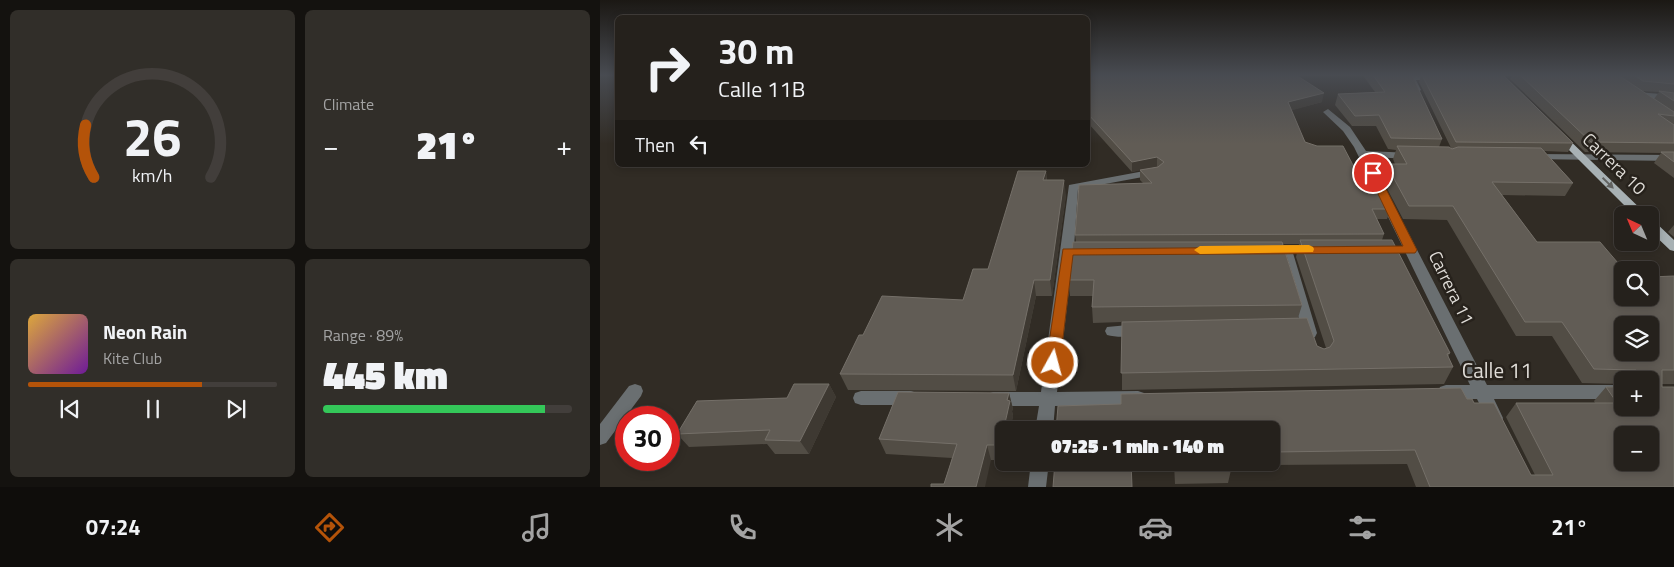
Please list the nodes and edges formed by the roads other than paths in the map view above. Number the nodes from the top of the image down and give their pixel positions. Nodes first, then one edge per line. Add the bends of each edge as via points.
1 (1420, 98) edge
2 (1639, 98) edge
3 (1423, 103) edge
4 (1651, 105) edge
5 (1328, 112) dead end
6 (1548, 124) edge
7 (1363, 154) junction
8 (1420, 156) edge
9 (1524, 157) edge
10 (1582, 157) junction
11 (1674, 158) edge
12 (1157, 172) edge
13 (1632, 206) edge
14 (1659, 233) edge
15 (1674, 247) edge
16 (1285, 249) junction
17 (1255, 250) edge
18 (1324, 250) edge
19 (1392, 250) edge
20 (1411, 250) junction
21 (1067, 251) junction
22 (1097, 251) edge
23 (1309, 327) junction
24 (1289, 328) edge
25 (1112, 330) dead end
26 (1152, 330) edge
27 (1314, 342) edge
28 (635, 391) dead end
29 (1482, 392) junction
30 (1614, 392) edge
31 (1434, 393) edge
32 (861, 398) dead end
33 (1155, 398) edge
34 (930, 399) edge
35 (979, 399) edge
36 (1048, 400) junction
37 (1045, 421) edge
38 (1499, 426) edge
39 (600, 437) edge
40 (1039, 471) edge
41 (1037, 487) edge

1 - 3 street
2 - 4 main road
5 - 7 street, Carrera 11 via 1347,129
6 - 10 main road, Carrera 10
7 - 8 street
7 - 20 street, Carrera 11
9 - 10 street
10 - 11 street
10 -> 13 main road, Carrera 10
12 - 21 street via 1074,187
14 - 15 main road
16 - 17 street
16 - 18 street
16 - 23 street
19 - 20 street
20 - 29 street, Carrera 11
21 - 22 street
21 - 36 street
23 - 24 street
23 - 27 street
25 - 26 street
28 - 39 street
29 - 30 street, Calle 11
29 - 31 street, Calle 11
29 - 38 street, Carrera 11
32 - 34 street
33 - 36 street
35 - 36 street
36 - 37 street
40 - 41 street

